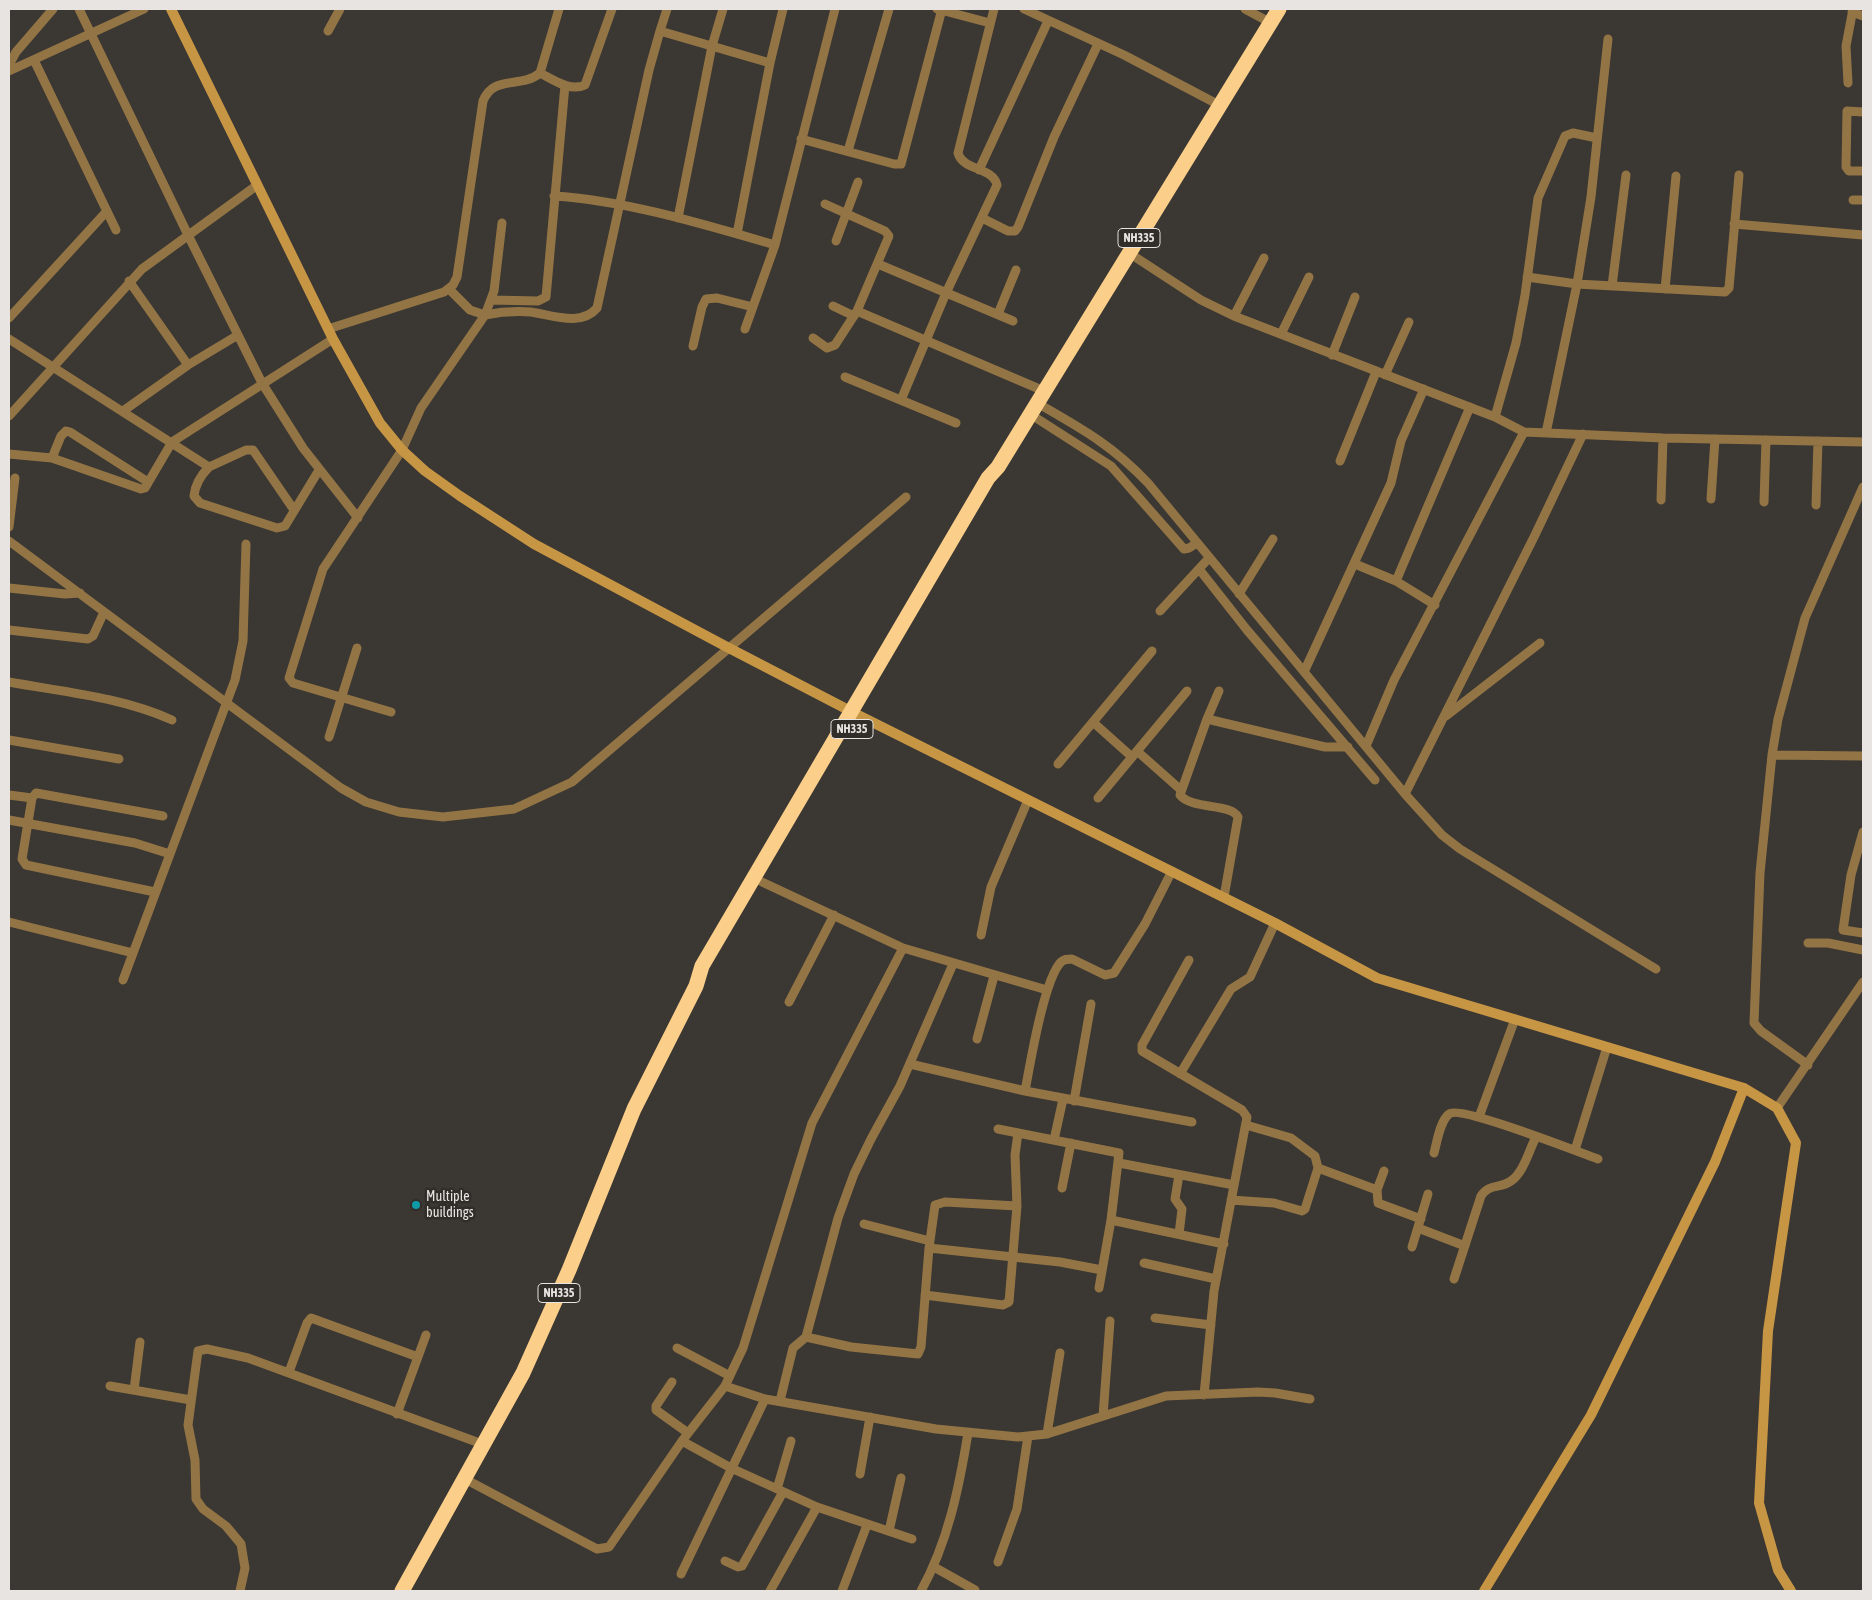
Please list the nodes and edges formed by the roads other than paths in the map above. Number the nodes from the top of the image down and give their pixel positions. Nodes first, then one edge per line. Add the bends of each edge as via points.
1 (53, 9) edge
2 (79, 9) edge
3 (144, 9) edge
4 (171, 9) edge
5 (340, 9) edge
6 (559, 9) edge
7 (612, 9) edge
8 (667, 9) edge
9 (723, 9) edge
10 (783, 9) edge
11 (835, 9) edge
12 (889, 9) edge
13 (940, 9) edge
14 (994, 9) edge
15 (1024, 9) edge
16 (1245, 9) edge
17 (1279, 9) edge
18 (1852, 10) edge
19 (1863, 16) edge
20 (1048, 21) junction
21 (990, 23) junction
22 (1271, 23) junction
23 (328, 30) dead end
24 (660, 31) junction
25 (91, 34) junction
26 (1608, 40) dead end
27 (1098, 44) junction
28 (712, 46) junction
29 (34, 60) junction
30 (770, 63) junction
31 (9, 65) edge
32 (9, 71) edge
33 (540, 73) junction
34 (1848, 83) dead end
35 (565, 85) junction
36 (1221, 106) junction
37 (1863, 112) edge
38 (1597, 138) junction
39 (801, 139) junction
40 (848, 151) junction
41 (979, 170) junction
42 (1863, 171) edge
43 (1626, 174) dead end
44 (1739, 175) dead end
45 (1676, 176) dead end
46 (858, 182) dead end
47 (256, 186) junction
48 (554, 196) junction
49 (1853, 200) dead end
50 (1863, 200) edge
51 (825, 204) dead end
52 (619, 206) junction
53 (107, 211) junction
54 (846, 214) junction
55 (678, 218) junction
56 (982, 218) junction
57 (502, 223) dead end
58 (1734, 224) junction
59 (116, 230) dead end
60 (737, 234) junction
61 (188, 235) junction
62 (1863, 235) edge
63 (836, 242) dead end
64 (775, 245) junction
65 (1129, 253) junction
66 (1264, 258) dead end
67 (878, 264) junction
68 (1016, 270) dead end
69 (1309, 277) dead end
70 (1527, 277) junction
71 (129, 281) junction
72 (1577, 284) junction
73 (1612, 286) junction
74 (449, 289) junction
75 (1665, 289) junction
76 (946, 293) junction
77 (1355, 297) dead end
78 (492, 300) junction
79 (833, 306) dead end
80 (753, 307) junction
81 (855, 314) junction
82 (998, 314) junction
83 (485, 315) junction
84 (1234, 316) junction
85 (9, 318) edge
86 (1013, 321) dead end
87 (1409, 322) dead end
88 (328, 329) junction
89 (745, 329) dead end
90 (1281, 334) junction
91 (238, 335) junction
92 (813, 338) dead end
93 (9, 339) edge
94 (333, 339) junction
95 (927, 342) junction
96 (693, 346) dead end
97 (1332, 355) junction
98 (188, 365) junction
99 (53, 366) junction
100 (1380, 373) junction
101 (846, 376) dead end
102 (262, 384) junction
103 (1424, 390) junction
104 (901, 400) junction
105 (1037, 403) junction
106 (1470, 407) junction
107 (11, 410) edge
108 (122, 411) junction
109 (1495, 417) junction
110 (956, 423) dead end
111 (1524, 432) junction
112 (1546, 433) junction
113 (1583, 434) junction
114 (1663, 438) junction
115 (1715, 439) junction
116 (1766, 440) junction
117 (1818, 441) junction
118 (172, 442) junction
119 (1863, 442) edge
120 (402, 450) junction
121 (9, 454) edge
122 (52, 458) junction
123 (1340, 460) dead end
124 (209, 467) junction
125 (319, 470) junction
126 (15, 478) dead end
127 (148, 482) junction
128 (1863, 486) edge
129 (906, 497) dead end
130 (1711, 499) dead end
131 (1661, 500) dead end
132 (1764, 502) dead end
133 (1816, 505) dead end
134 (294, 510) junction
135 (358, 518) junction
136 (9, 528) edge
137 (1273, 539) dead end
138 (9, 541) edge
139 (1196, 543) junction
140 (246, 544) dead end
141 (1209, 558) junction
142 (1355, 564) junction
143 (1199, 569) junction
144 (1396, 581) junction
145 (9, 588) edge
146 (80, 593) junction
147 (1239, 594) junction
148 (1436, 605) junction
149 (1160, 611) dead end
150 (104, 612) junction
151 (9, 630) edge
152 (1540, 643) dead end
153 (728, 647) junction
154 (357, 648) dead end
155 (1152, 651) dead end
156 (1304, 672) junction
157 (9, 682) edge
158 (1187, 690) dead end
159 (1219, 691) dead end
160 (341, 697) junction
161 (226, 702) junction
162 (391, 712) dead end
163 (856, 714) junction
164 (1444, 718) junction
165 (1207, 719) junction
166 (172, 720) dead end
167 (1094, 724) junction
168 (329, 737) dead end
169 (9, 740) edge
170 (1366, 746) junction
171 (1348, 748) junction
172 (1134, 754) junction
173 (1772, 755) junction
174 (1863, 756) edge
175 (119, 759) dead end
176 (1058, 764) dead end
177 (1375, 780) dead end
178 (1180, 790) junction
179 (1405, 794) junction
180 (9, 795) edge
181 (32, 798) junction
182 (1098, 798) dead end
183 (1028, 800) junction
184 (163, 816) dead end
185 (9, 820) edge
186 (28, 822) junction
187 (1863, 832) edge
188 (170, 854) junction
189 (1172, 871) junction
190 (762, 882) junction
191 (155, 892) junction
192 (1224, 897) junction
193 (834, 915) junction
194 (9, 922) edge
195 (1275, 923) junction
196 (1863, 933) edge
197 (981, 936) dead end
198 (1808, 943) dead end
199 (903, 948) junction
200 (1863, 950) edge
201 (133, 953) junction
202 (1190, 960) dead end
203 (953, 964) junction
204 (1656, 970) dead end
205 (994, 976) junction
206 (123, 980) dead end
207 (1863, 982) edge
208 (696, 986) junction
209 (1047, 990) junction
210 (789, 1002) dead end
211 (1091, 1004) dead end
212 (1515, 1019) junction
213 (977, 1039) dead end
214 (1607, 1047) junction
215 (910, 1064) junction
216 (1808, 1066) junction
217 (1180, 1074) junction
218 (1744, 1088) junction
219 (1024, 1092) junction
220 (1063, 1099) junction
221 (1074, 1101) junction
222 (1777, 1108) junction
223 (1480, 1117) junction
224 (1192, 1122) dead end
225 (1246, 1126) junction
226 (998, 1129) dead end
227 (1018, 1133) junction
228 (1536, 1136) junction
229 (1054, 1140) junction
230 (1071, 1143) junction
231 (1574, 1150) junction
232 (1434, 1153) dead end
233 (1598, 1159) dead end
234 (1119, 1164) junction
235 (1318, 1168) junction
236 (1384, 1171) dead end
237 (1179, 1175) junction
238 (1234, 1185) junction
239 (1062, 1188) dead end
240 (1377, 1190) junction
241 (1428, 1194) dead end
242 (1231, 1200) junction
243 (1017, 1206) junction
244 (1111, 1220) junction
245 (864, 1224) dead end
246 (1419, 1224) junction
247 (1179, 1234) junction
248 (930, 1244) junction
249 (1224, 1244) junction
250 (1465, 1246) junction
251 (1412, 1247) dead end
252 (1013, 1257) junction
253 (1144, 1263) dead end
254 (1102, 1270) junction
255 (1216, 1279) junction
256 (1454, 1279) dead end
257 (1098, 1288) dead end
258 (925, 1295) junction
259 (1155, 1318) dead end
260 (1110, 1321) dead end
261 (1210, 1325) junction
262 (426, 1335) dead end
263 (806, 1337) junction
264 (140, 1342) dead end
265 (677, 1348) dead end
266 (1060, 1353) dead end
267 (418, 1357) junction
268 (289, 1372) junction
269 (730, 1376) junction
270 (672, 1382) dead end
271 (110, 1386) dead end
272 (725, 1386) junction
273 (134, 1390) junction
274 (1204, 1395) junction
275 (765, 1399) junction
276 (1310, 1399) dead end
277 (191, 1400) junction
278 (780, 1401) junction
279 (397, 1414) junction
280 (1103, 1416) junction
281 (870, 1417) junction
282 (688, 1433) junction
283 (968, 1433) junction
284 (1047, 1434) junction
285 (1028, 1436) junction
286 (682, 1441) junction
287 (791, 1441) dead end
288 (484, 1445) junction
289 (731, 1468) junction
290 (860, 1474) dead end
291 (901, 1478) dead end
292 (465, 1479) junction
293 (780, 1491) junction
294 (817, 1507) junction
295 (868, 1525) junction
296 (888, 1531) junction
297 (912, 1540) dead end
298 (725, 1561) dead end
299 (998, 1562) dead end
300 (934, 1567) junction
301 (681, 1574) dead end
302 (975, 1590) dead end
303 (240, 1591) edge
304 (402, 1591) edge
305 (770, 1591) edge
306 (842, 1591) edge
307 (921, 1591) edge
308 (1484, 1591) edge
309 (1791, 1591) edge

1 - 31 street via 16,52
2 - 25 street
3 - 25 street
4 - 47 street
5 - 23 street
6 - 33 street
7 - 35 street via 585,86
8 - 24 street
9 - 28 street
10 - 30 street
11 - 39 street
12 - 40 street
13 - 21 street
13 - 40 street via 901,164
14 - 21 street
15 - 20 street
16 - 22 street
17 - 22 highway, NH335
18 - 19 street
18 - 34 street via 1846,46
20 - 27 street
20 - 41 street
21 - 41 street via 958,153 964,162
22 - 36 highway, NH335
24 - 28 street
24 - 52 street
25 - 29 street
25 - 61 street
26 - 38 street
27 - 36 street
27 - 56 street via 1054,137 1018,227 1015,231 1008,231
28 - 30 street
28 - 55 street
29 - 32 street
29 - 53 street
30 - 60 street
33 - 35 street
33 - 74 street via 528,80 493,86 485,96 457,277
35 - 48 street
36 - 65 highway, NH335
37 - 42 street via 1847,111 1846,150 1846,170
38 - 70 street via 1573,133 1565,136 1538,198
38 - 72 street
39 - 40 street
39 - 64 street
41 - 56 street via 993,177 996,185
43 - 73 street
44 - 58 street
45 - 75 street
46 - 54 street
47 - 61 street
47 - 88 street
48 - 52 street
48 - 78 street via 546,297 538,301
49 - 50 street
51 - 54 street
52 - 55 street
52 - 83 street via 597,308 592,315 572,319 530,312
53 - 59 street
53 - 85 street
54 - 63 street
54 - 67 street via 888,233
55 - 60 street
56 - 76 street
57 - 78 street
58 - 62 street
58 - 75 street via 1729,288 1719,293
60 - 64 street
61 - 71 street
61 - 91 street
64 - 80 street
65 - 84 street via 1201,300
65 - 105 highway, NH335
66 - 84 street
67 - 76 street
67 - 81 street
68 - 82 street
69 - 90 street
70 - 72 street
70 - 109 street via 1516,344
71 - 98 street
71 - 99 street
72 - 73 street
72 - 112 street
73 - 75 street
74 - 83 street via 470,310
74 - 88 street
76 - 82 street
76 - 95 street
77 - 97 street
78 - 83 street
79 - 81 street
80 - 89 street
80 - 96 street via 717,298 706,300
81 - 92 street via 833,348 827,348
81 - 95 street
82 - 86 street
83 - 120 street via 421,408
84 - 90 street
87 - 100 street
88 - 94 street
90 - 97 street
91 - 98 street
91 - 102 street
93 - 99 street
94 - 102 street
94 - 120 street via 380,423
95 - 104 street
95 - 105 street
97 - 100 street
98 - 108 street
99 - 107 street
99 - 108 street
100 - 103 street
100 - 123 street
101 - 104 street
102 - 118 street
102 - 125 street
103 - 106 street
103 - 142 street via 1401,441 1391,483
104 - 110 street
105 - 139 street via 1098,438 1124,458
105 - 139 street via 1111,466 1184,548
105 - 163 highway, NH335 via 988,478
106 - 109 street
106 - 144 street
108 - 118 street
109 - 111 street
111 - 112 street
111 - 148 street
112 - 113 street
113 - 114 street
113 - 164 street
114 - 115 street
114 - 131 street
115 - 116 street
115 - 130 street
116 - 117 street
116 - 132 street
117 - 119 street
117 - 133 street
118 - 124 street
118 - 127 street
120 - 135 street
120 - 153 street via 460,496 534,544
121 - 122 street
122 - 127 street via 138,489 145,488
122 - 127 street via 66,431
124 - 134 street via 246,450 253,450
124 - 134 street via 194,492 200,502 277,528 285,526
125 - 134 street
125 - 135 street
126 - 136 street
128 - 173 street via 1805,618 1778,719
129 - 153 street
135 - 160 street via 322,569 289,674 293,683
137 - 147 street
138 - 146 street
139 - 141 street
140 - 161 street via 243,641
141 - 143 street
141 - 147 street
142 - 144 street
142 - 156 street
143 - 149 street
143 - 171 street via 1241,624
144 - 148 street
145 - 146 street
146 - 150 street
147 - 156 street
148 - 170 street via 1394,680
150 - 151 street via 93,636 88,639
150 - 161 street
152 - 164 street
153 - 161 street via 572,782 514,809 443,817 399,812 366,802 341,788
153 - 163 street
154 - 160 street
155 - 167 street
156 - 170 street
157 - 166 street via 117,701
158 - 172 street
159 - 165 street
160 - 162 street
160 - 168 street
161 - 188 street
163 - 183 street
163 - 190 highway, NH335
163 - 208 highway, NH335 via 702,966
164 - 179 street
165 - 171 street via 1325,747
165 - 178 street
167 - 172 street
167 - 176 street
169 - 175 street
170 - 179 street
171 - 177 street
172 - 178 street
172 - 182 street
173 - 174 street
173 - 216 street via 1760,873 1754,1023
178 - 192 street via 1180,795 1188,801 1232,812 1238,817
179 - 204 street via 1442,835 1460,849
180 - 181 street
181 - 184 street via 39,793
181 - 186 street
183 - 189 street
183 - 197 street via 992,887
185 - 186 street
186 - 188 street via 135,843
186 - 191 street via 23,864
187 - 196 street via 1851,875 1843,927 1844,931
188 - 191 street
189 - 192 street
189 - 209 street via 1146,924 1114,974 1106,975 1066,959 1059,964
190 - 193 street
190 - 208 highway, NH335 via 705,978
191 - 201 street
192 - 195 street
193 - 199 street
193 - 210 street
194 - 201 street
195 - 212 street via 1377,978
195 - 217 street via 1250,977 1231,989
198 - 200 street via 1828,943
199 - 203 street
199 - 269 street via 812,1123 743,1348
201 - 206 street
202 - 217 street via 1142,1044 1142,1051
203 - 205 street
203 - 215 street
205 - 209 street
205 - 213 street
207 - 216 street
208 - 288 highway, NH335 via 634,1109 539,1338
209 - 219 street
211 - 221 street
212 - 214 street
212 - 223 street
214 - 218 street
214 - 231 street
215 - 219 street
215 - 263 street via 854,1174 838,1218
216 - 222 street
217 - 225 street via 1242,1110 1247,1118
218 - 222 street
218 - 308 street via 1715,1162 1591,1415
219 - 220 street
220 - 221 street
220 - 229 street
221 - 224 street
222 - 309 street via 1796,1143 1768,1331 1759,1503 1778,1570
223 - 228 street
223 - 232 street via 1456,1111 1449,1114
225 - 235 street via 1299,1142 1315,1156
225 - 238 street
226 - 227 street
227 - 229 street
227 - 243 street via 1015,1154
228 - 231 street
228 - 250 street via 1512,1181 1485,1190
229 - 230 street
230 - 234 street via 1119,1153
230 - 239 street
231 - 233 street
234 - 237 street
234 - 244 street
235 - 240 street
235 - 242 street via 1308,1206 1302,1211 1274,1203
236 - 240 street
237 - 238 street
237 - 247 street via 1175,1199 1182,1209
238 - 242 street
240 - 246 street via 1378,1202
241 - 246 street
242 - 249 street
243 - 248 street via 939,1202 934,1209
243 - 252 street
244 - 247 street
244 - 254 street
245 - 248 street
246 - 250 street
246 - 251 street
247 - 249 street
248 - 252 street
248 - 258 street
249 - 255 street
250 - 256 street
252 - 254 street
252 - 258 street via 1009,1302 1006,1304
253 - 255 street
254 - 257 street
255 - 261 street
258 - 263 street via 922,1347 918,1354 851,1347
259 - 261 street
260 - 280 street
261 - 274 street
262 - 267 street
263 - 278 street via 793,1348
264 - 273 street
265 - 269 street
266 - 284 street
267 - 268 street via 311,1318 306,1323
267 - 279 street
268 - 277 street via 248,1358 202,1349 196,1356
268 - 279 street
269 - 272 street
270 - 282 street via 656,1410
271 - 273 street
272 - 275 street
272 - 282 street
273 - 277 street
274 - 276 street via 1275,1393
274 - 280 street via 1166,1396
275 - 278 street
275 - 289 street
277 - 303 street via 188,1425 195,1460 196,1499 203,1510 226,1526 241,1544 245,1568
278 - 281 street
279 - 288 street
280 - 284 street
281 - 283 street
281 - 290 street
282 - 286 street
283 - 285 street
283 - 300 street via 957,1493
284 - 285 street
285 - 299 street via 1016,1509
286 - 289 street
286 - 292 street via 609,1547 603,1549 597,1549
287 - 293 street
288 - 292 highway, NH335
289 - 293 street
289 - 301 street
291 - 296 street
292 - 304 highway, NH335
293 - 294 street
293 - 298 street via 742,1566
294 - 295 street
294 - 305 street
295 - 296 street
295 - 306 street
296 - 297 street
300 - 302 street
300 - 307 street

